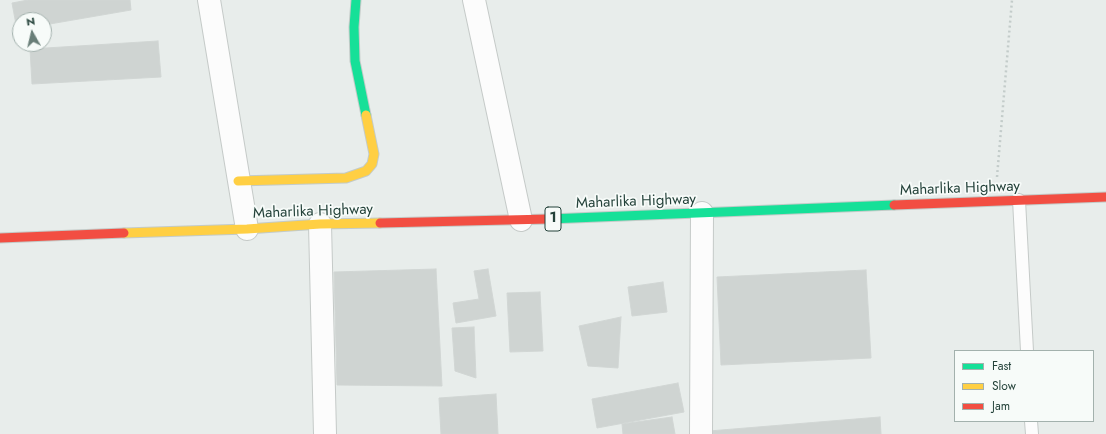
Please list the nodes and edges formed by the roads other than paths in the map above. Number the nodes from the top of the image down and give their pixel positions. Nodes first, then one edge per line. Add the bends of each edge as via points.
1 (209, 0) edge
2 (356, 0) edge
3 (474, 0) edge
4 (238, 181) junction
5 (1106, 197) edge
6 (1019, 200) junction
7 (702, 213) junction
8 (521, 220) junction
9 (320, 224) junction
10 (246, 228) junction
11 (0, 238) edge
12 (1027, 350) edge
13 (1031, 422) edge
14 (325, 434) edge
15 (701, 434) edge
16 (1032, 434) edge

1 - 4 street
2 - 4 main road via 355,61 374,154 372,164 366,171 346,178
3 - 8 street
4 - 10 street
5 - 6 main road, Maharlika Highway / 1
6 - 7 main road, Maharlika Highway / 1
6 - 12 lane
7 - 8 main road, Maharlika Highway / 1
7 - 15 street
8 - 9 main road, Maharlika Highway / 1
9 - 10 main road, Maharlika Highway / 1
9 - 14 street
10 - 11 main road, Maharlika Highway / 1
13 - 16 lane

